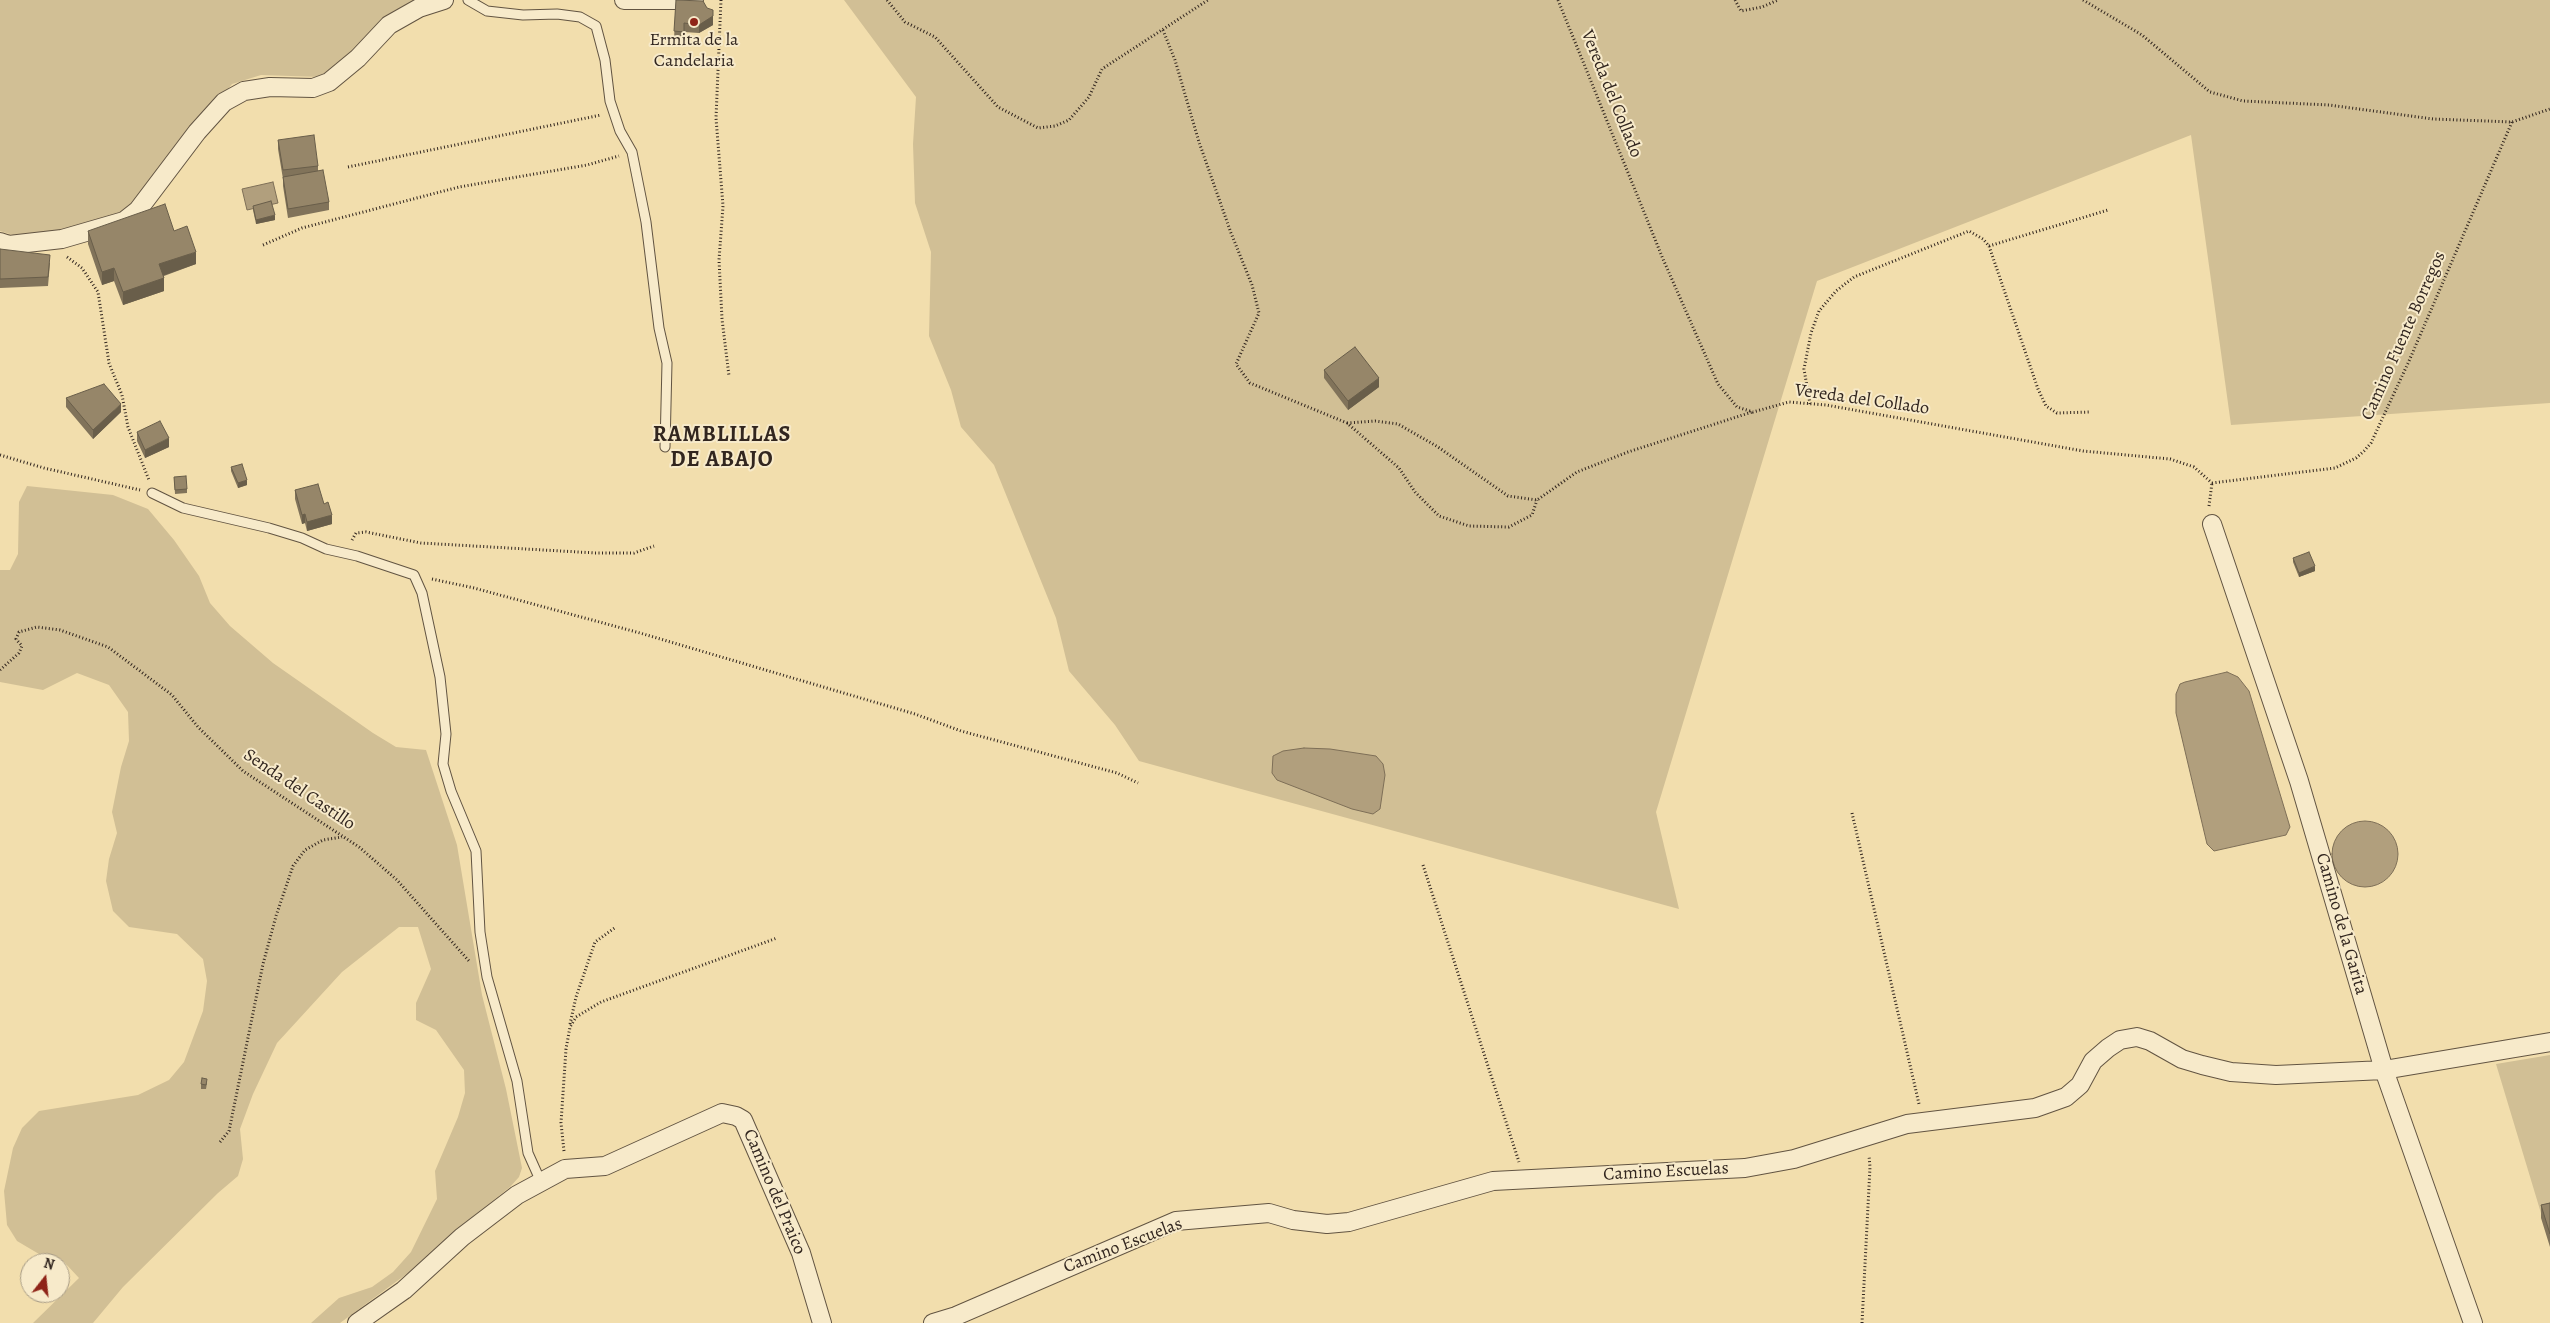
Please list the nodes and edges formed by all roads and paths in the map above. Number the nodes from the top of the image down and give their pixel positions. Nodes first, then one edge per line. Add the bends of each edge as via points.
1 (444, 0) edge
2 (468, 0) edge
3 (624, 0) edge
4 (694, 0) edge
5 (721, 0) edge
6 (887, 0) edge
7 (1208, 0) edge
8 (1558, 0) edge
9 (1735, 0) edge
10 (1778, 0) edge
11 (2083, 0) edge
12 (1162, 30) junction
13 (2550, 109) edge
14 (614, 113) junction
15 (2512, 122) junction
16 (632, 152) junction
17 (348, 167) dead end
18 (2108, 210) dead end
19 (41, 241) junction
20 (0, 242) edge
21 (263, 245) dead end
22 (1989, 246) junction
23 (729, 376) dead end
24 (1810, 404) junction
25 (1753, 412) junction
26 (2090, 412) dead end
27 (1347, 423) junction
28 (665, 447) dead end
29 (0, 455) edge
30 (2212, 483) joint
31 (152, 494) junction
32 (1537, 500) junction
33 (2212, 524) dead end
34 (654, 546) dead end
35 (357, 556) junction
36 (414, 575) junction
37 (0, 670) edge
38 (1138, 783) dead end
39 (1852, 813) dead end
40 (342, 837) junction
41 (1423, 865) dead end
42 (616, 927) dead end
43 (777, 938) dead end
44 (487, 977) junction
45 (570, 1027) junction
46 (2550, 1042) edge
47 (2384, 1070) junction
48 (1923, 1122) junction
49 (1860, 1138) junction
50 (220, 1142) dead end
51 (565, 1169) junction
52 (1525, 1180) junction
53 (541, 1182) junction
54 (357, 1323) edge
55 (822, 1323) edge
56 (933, 1323) edge
57 (1862, 1323) edge
58 (2472, 1323) edge

1 - 19 street via 419,8 389,26 329,82 313,88 270,87 244,91 224,102 138,210 124,222 62,239
2 - 14 lane via 487,11 523,16 557,14 580,17 596,26
3 - 4 street
5 - 23 path via 716,118 723,206 719,260
6 - 12 path via 905,22 935,36 998,107 1038,128 1069,120 1089,97 1102,70
7 - 12 path
8 - 25 path, Vereda del Collado via 1718,384 1737,407
9 - 10 path via 1741,11
11 - 15 path via 2142,35 2210,92 2243,101 2329,105 2433,119
12 - 27 path via 1175,60 1199,142 1252,285 1259,313 1236,364 1250,383
13 - 15 path
14 - 16 lane
14 - 17 path
15 - 30 path, Camino Fuente Borregos via 2409,361 2364,451 2335,468
16 - 21 path via 432,194 302,228
16 - 28 lane via 667,363
18 - 22 path
19 - 20 street via 9,245
19 - 31 path via 82,268 98,292 109,364 122,395 128,427
22 - 24 path via 1969,231 1854,277 1836,291 1819,311 1811,333 1804,369
22 - 26 path via 2046,406 2057,413
24 - 25 path, Vereda del Collado via 1789,402
24 - 30 path, Vereda del Collado via 2083,451 2170,459 2194,467
25 - 32 path via 1577,472
27 - 32 path via 1375,421 1398,424 1438,447 1508,496
27 - 32 path via 1399,468 1415,492 1439,516 1469,526 1509,526 1532,515
29 - 31 path
31 - 35 lane via 183,508 269,528 326,549
33 - 47 street, Camino de la Garita via 2300,781
34 - 35 path via 634,553 596,553 421,543 366,532 356,533 350,544
35 - 36 lane
36 - 38 path via 474,588 640,634 915,714 962,731 1117,773
36 - 44 lane via 422,593 440,677 446,734 443,764 476,851 480,932
37 - 40 path, Senda del Castillo via 19,653 22,646 16,639 18,632 37,627 60,630 108,647 172,695 198,727 243,771
39 - 48 path
40 - 44 path, Senda del Castillo via 359,847 397,880 456,948
40 - 50 path via 322,840 305,850 293,866 263,964 228,1131
41 - 52 path
42 - 45 path via 595,942 576,997
43 - 45 path via 602,1002 581,1013
44 - 53 lane via 517,1082 528,1153
45 - 51 path via 561,1123
46 - 47 street, Camino Escuelas
47 - 48 street, Camino Escuelas via 2276,1075 2232,1072 2182,1059 2150,1040 2137,1037 2120,1040 2101,1054 2093,1061 2080,1085 2066,1097 2035,1108
47 - 58 street, Camino de la Garita
48 - 49 street, Camino Escuelas
49 - 52 street, Camino Escuelas via 1794,1158 1745,1168
49 - 57 path via 1870,1167
51 - 53 street, Camino del Praico
51 - 55 street, Camino del Praico via 605,1166 722,1113 743,1120 801,1253
52 - 56 street, Camino Escuelas via 1493,1181 1348,1222 1326,1224 1269,1213 1176,1221
53 - 54 street, Camino del Praico via 517,1194 462,1237 404,1290

